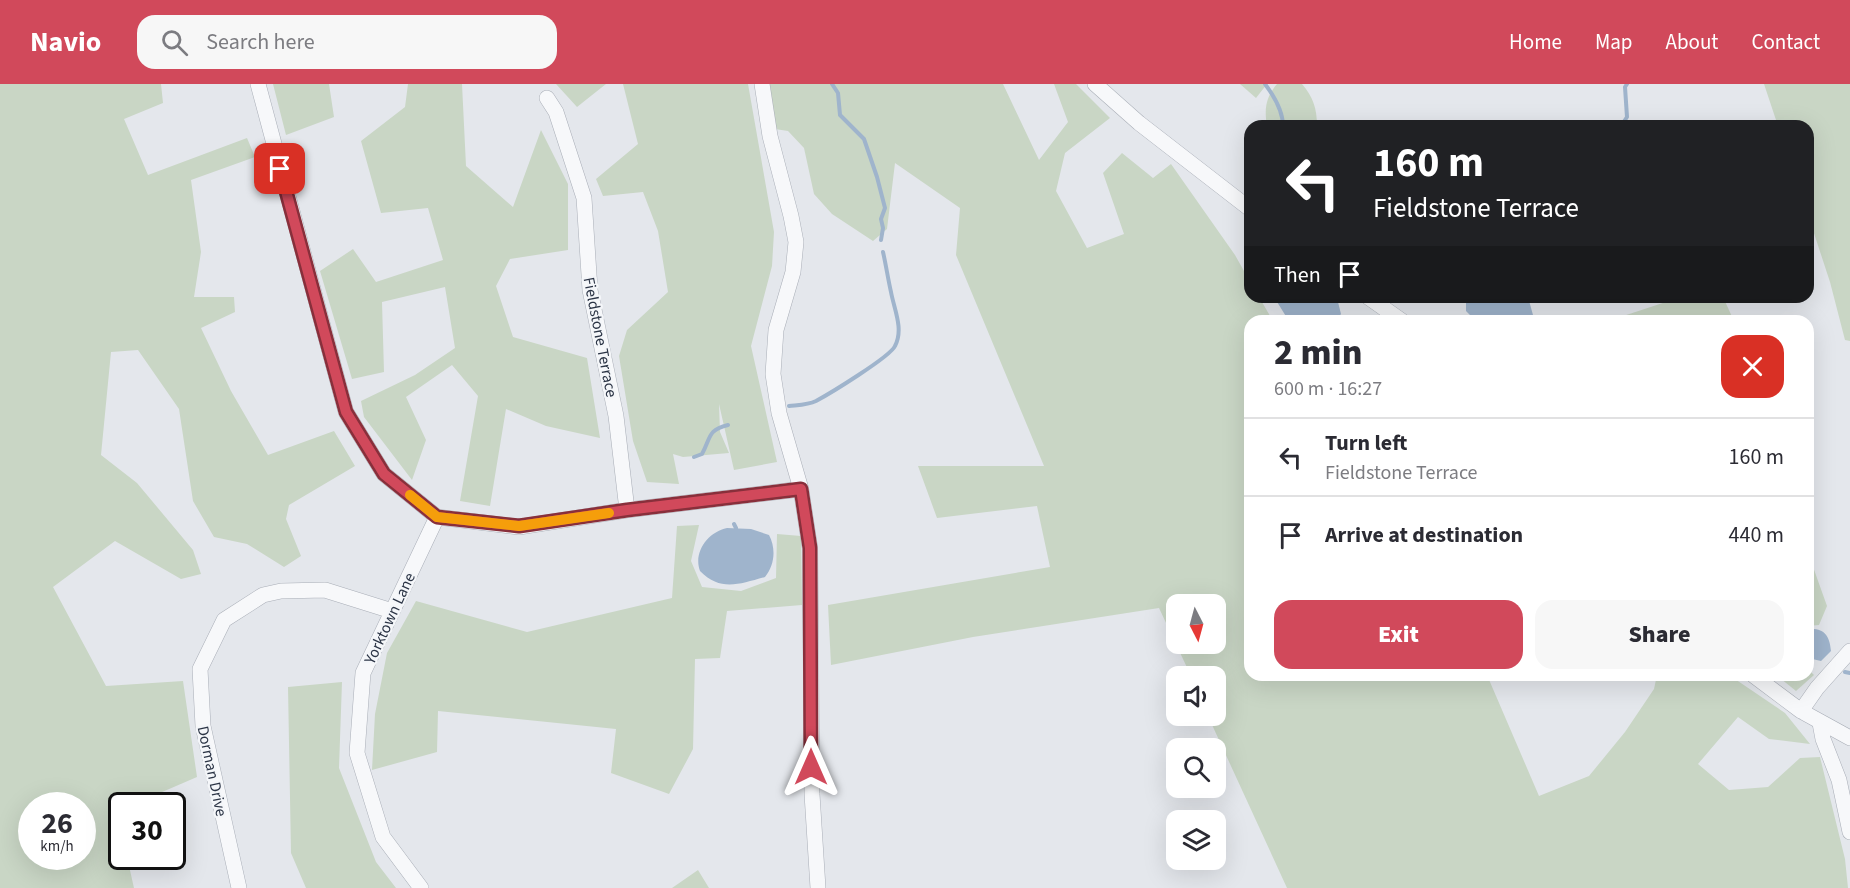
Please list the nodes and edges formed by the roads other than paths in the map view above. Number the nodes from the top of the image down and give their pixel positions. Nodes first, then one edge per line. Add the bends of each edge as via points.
1 (258, 84) edge
2 (762, 84) edge
3 (1095, 84) edge
4 (547, 98) dead end
5 (1244, 204) edge
6 (1376, 303) edge
7 (1394, 315) edge
8 (801, 489) junction
9 (627, 510) junction
10 (437, 517) junction
11 (392, 611) junction
12 (1850, 651) edge
13 (1762, 681) edge
14 (1801, 711) junction
15 (1820, 723) junction
16 (1850, 738) edge
17 (1850, 832) edge
18 (239, 888) edge
19 (422, 888) edge
20 (818, 888) edge

1 - 10 street via 346,412 384,474
2 - 8 street via 770,136 796,242 793,272 776,330 773,374 779,413
3 - 5 street
4 - 9 street, Fieldstone Terrace via 556,112 584,198 590,290 616,416
6 - 7 street
8 - 9 street
8 - 20 street via 811,555 812,794
9 - 10 street via 519,526
10 - 11 street, Yorktown Lane
11 - 18 street, Dorman Drive via 325,590 281,591 263,595 224,621 200,669 202,726
11 - 19 street, Yorktown Lane via 363,673 357,753 382,837
12 - 14 street
13 - 14 street
14 - 15 street
15 - 16 street
15 - 17 street via 1839,780

